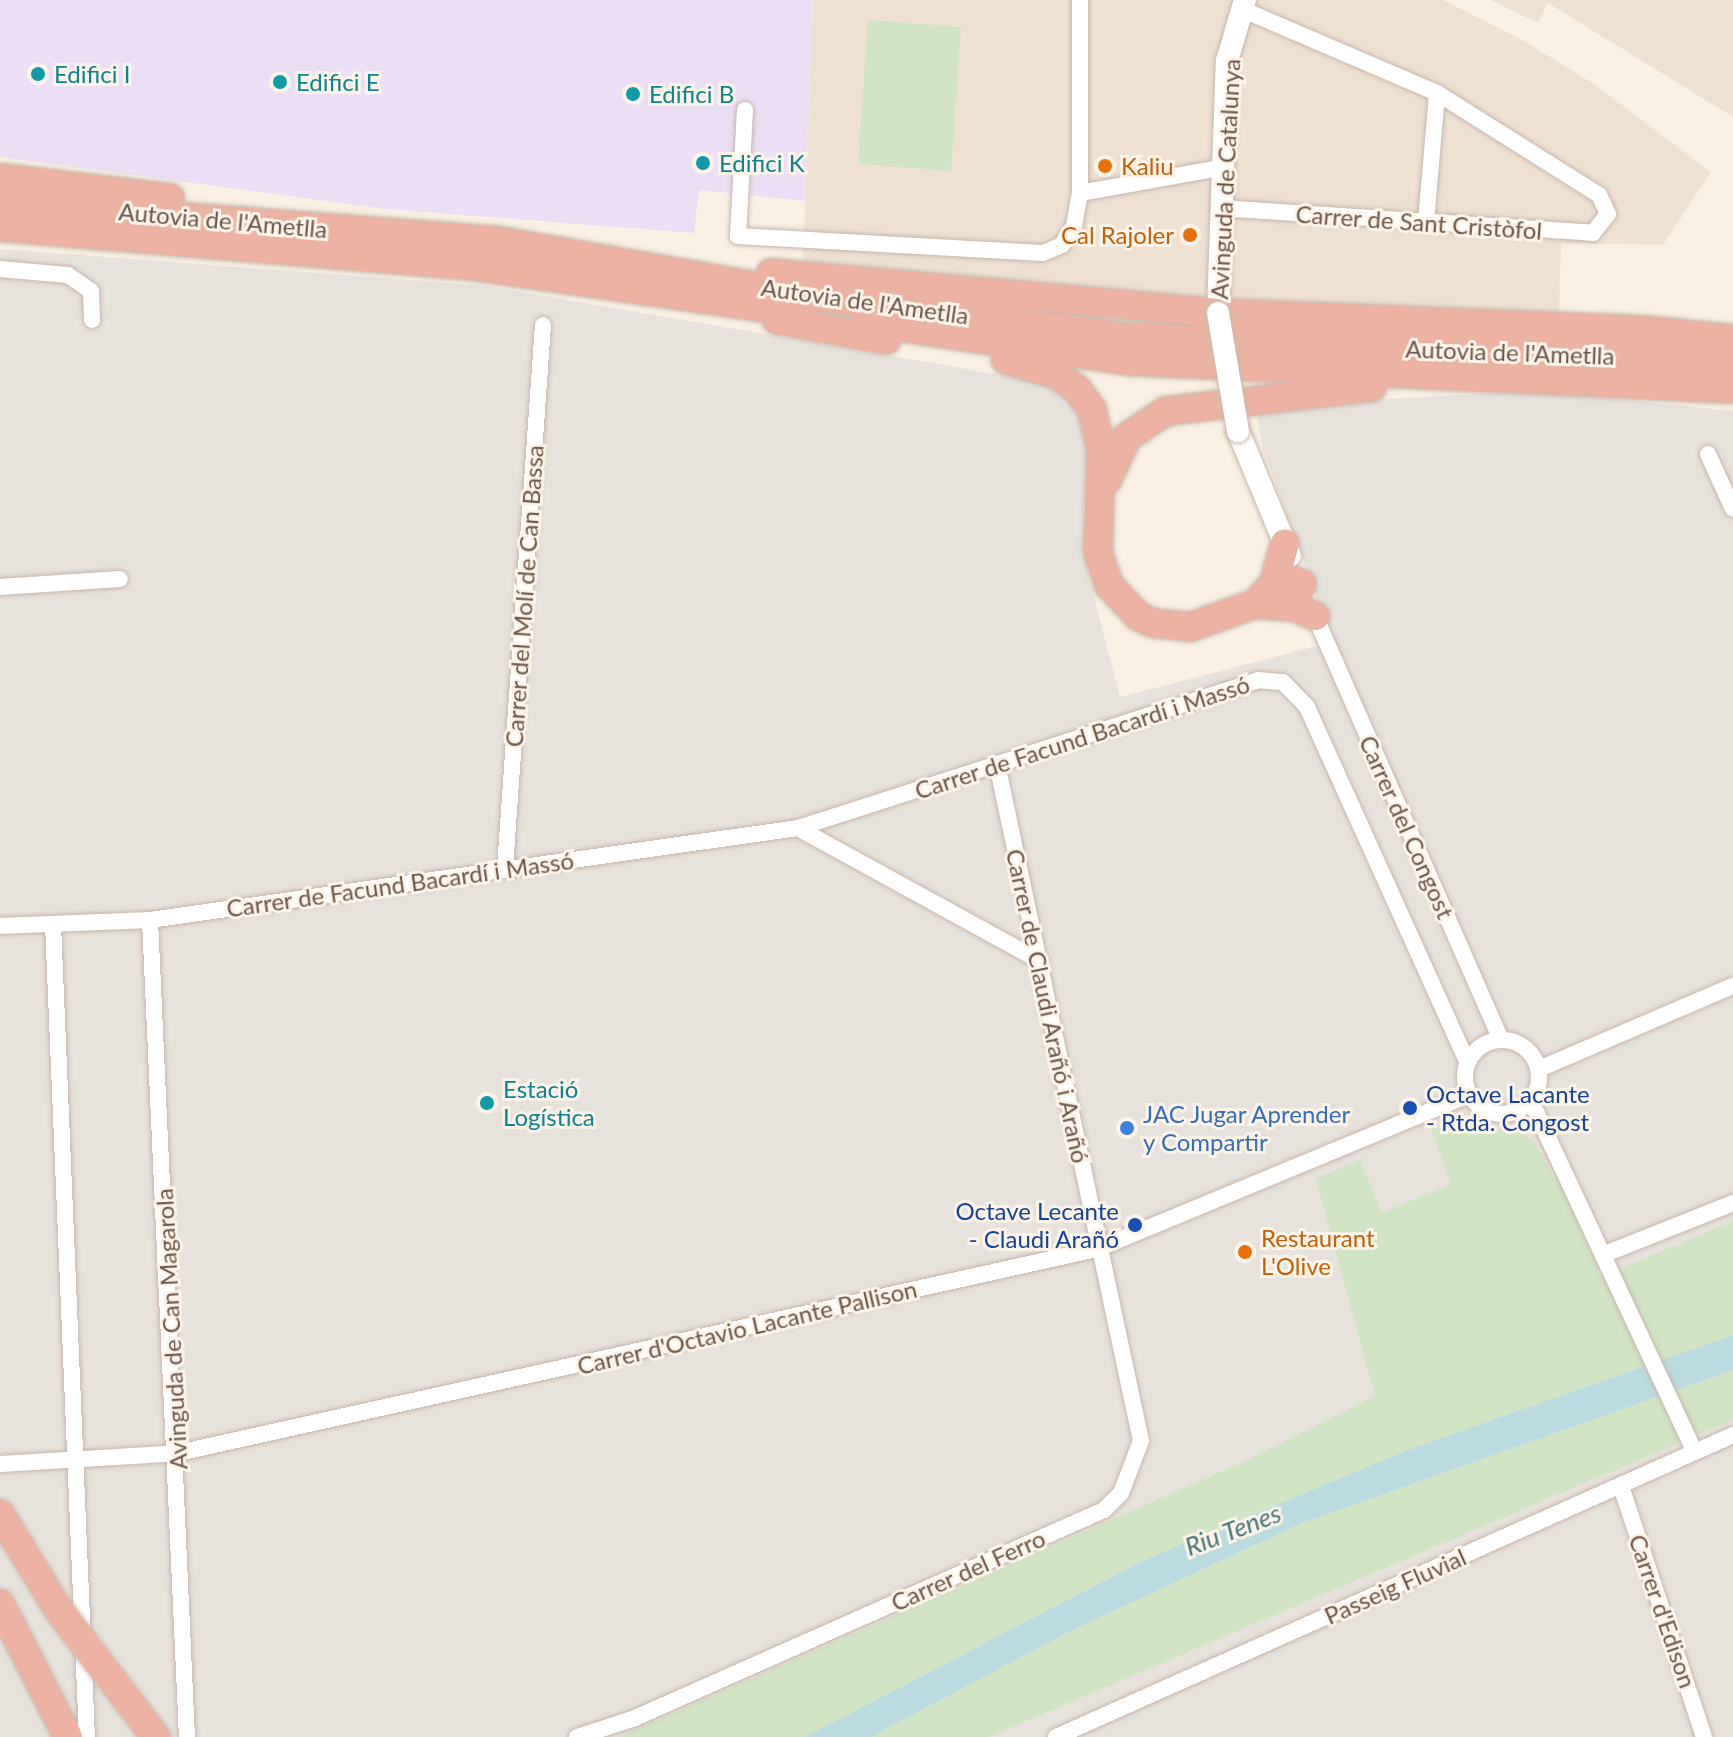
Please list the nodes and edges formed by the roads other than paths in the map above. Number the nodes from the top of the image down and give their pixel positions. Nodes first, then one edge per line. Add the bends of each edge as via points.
1 (1080, 0) edge
2 (1243, 4) edge
3 (1437, 93) junction
4 (745, 110) dead end
5 (1221, 168) junction
6 (0, 178) edge
7 (1080, 193) junction
8 (0, 203) edge
9 (1220, 208) junction
10 (1426, 222) junction
11 (0, 227) edge
12 (499, 241) junction
13 (0, 269) edge
14 (694, 285) junction
15 (1218, 313) junction
16 (92, 320) dead end
17 (543, 325) dead end
18 (1733, 339) edge
19 (1733, 365) edge
20 (1510, 376) junction
21 (1733, 389) edge
22 (1708, 454) dead end
23 (1101, 499) junction
24 (1733, 509) edge
25 (1285, 543) joint
26 (120, 579) dead end
27 (0, 587) edge
28 (1278, 594) junction
29 (1315, 616) joint
30 (997, 764) junction
31 (798, 828) junction
32 (505, 868) junction
33 (150, 920) junction
34 (53, 924) junction
35 (0, 926) edge
36 (1040, 961) junction
37 (1733, 986) edge
38 (1500, 1038) junction
39 (1467, 1062) junction
40 (1539, 1069) junction
41 (1469, 1095) junction
42 (1531, 1101) junction
43 (1733, 1203) edge
44 (1097, 1249) junction
45 (1605, 1254) junction
46 (1733, 1435) edge
47 (1695, 1452) junction
48 (178, 1453) junction
49 (75, 1461) junction
50 (0, 1464) edge
51 (1621, 1486) junction
52 (0, 1514) edge
53 (0, 1604) edge
54 (68, 1737) edge
55 (87, 1737) edge
56 (156, 1737) edge
57 (187, 1737) edge
58 (577, 1737) edge
59 (1056, 1737) edge
60 (1704, 1737) edge

1 - 7 street
2 - 3 street
2 - 5 street, Avinguda de Catalunya via 1227,61
3 - 10 street
3 - 10 street, Carrer de Sant Cristòfol via 1599,195 1608,214 1593,233
4 - 7 street via 738,236 1043,253 1062,245 1074,226
5 - 7 street
5 - 9 street, Avinguda de Catalunya
6 - 12 highway via 439,228
8 - 12 highway, Autovia de l'Ametlla
9 - 10 street, Carrer de Sant Cristòfol
9 - 15 street, Avinguda de Catalunya
11 - 14 highway, Autovia de l'Ametlla
12 - 14 highway, Autovia de l'Ametlla
13 - 16 street via 68,275 91,291
14 - 15 highway via 823,276
14 - 19 highway, Autovia de l'Ametlla via 1125,337 1599,354
14 - 20 highway, Autovia de l'Ametlla via 1130,361
14 - 23 highway via 816,330 956,350 1056,374 1077,389 1097,424
15 - 18 highway via 1641,330
15 - 25 street, Avinguda de Catalunya, bridge via 1238,431
17 - 32 street, Carrer del Molí de Can Bassa
20 - 21 highway, Autovia de l'Ametlla
20 - 23 highway via 1449,386 1297,393 1166,411 1122,444
22 - 24 street
23 - 28 highway via 1102,567 1109,585 1138,616 1190,627
25 - 28 highway
26 - 27 street
28 - 29 highway
29 - 38 street, Carrer del Congost
30 - 31 street, Carrer de Facund Bacardí i Massó
30 - 36 street, Carrer de Claudi Arañó i Arañó
30 - 39 street, Carrer de Facund Bacardí i Massó via 1258,680 1283,682 1307,707
31 - 32 street, Carrer de Facund Bacardí i Massó
31 - 36 street
32 - 33 street, Carrer de Facund Bacardí i Massó
33 - 34 street, Carrer de Facund Bacardí i Massó
33 - 48 street, Avinguda de Can Magarola
34 - 35 street, Carrer de Facund Bacardí i Massó
34 - 49 street
36 - 44 street, Carrer de Claudi Arañó i Arañó
37 - 40 street
38 - 39 street via 1474,1051
38 - 40 street via 1524,1046
39 - 41 street
40 - 42 street
41 - 42 street via 1498,1114 1516,1112
41 - 44 street, Carrer d'Octavio Lacante Pallison
42 - 45 street
43 - 45 street
44 - 48 street, Carrer d'Octavio Lacante Pallison
44 - 58 street, Carrer del Ferro via 1141,1441 1121,1493 1104,1510 635,1718
45 - 47 street
46 - 47 street, Passeig Fluvial
47 - 51 street, Passeig Fluvial
48 - 49 street, Carrer d'Octavio Lacante Pallison
48 - 57 street, Avinguda de Can Magarola
49 - 50 street, Carrer d'Octavio Lacante Pallison
49 - 55 street
51 - 59 street, Passeig Fluvial
51 - 60 street, Carrer d'Edison
52 - 56 highway, bridge via 60,1612
53 - 54 highway

